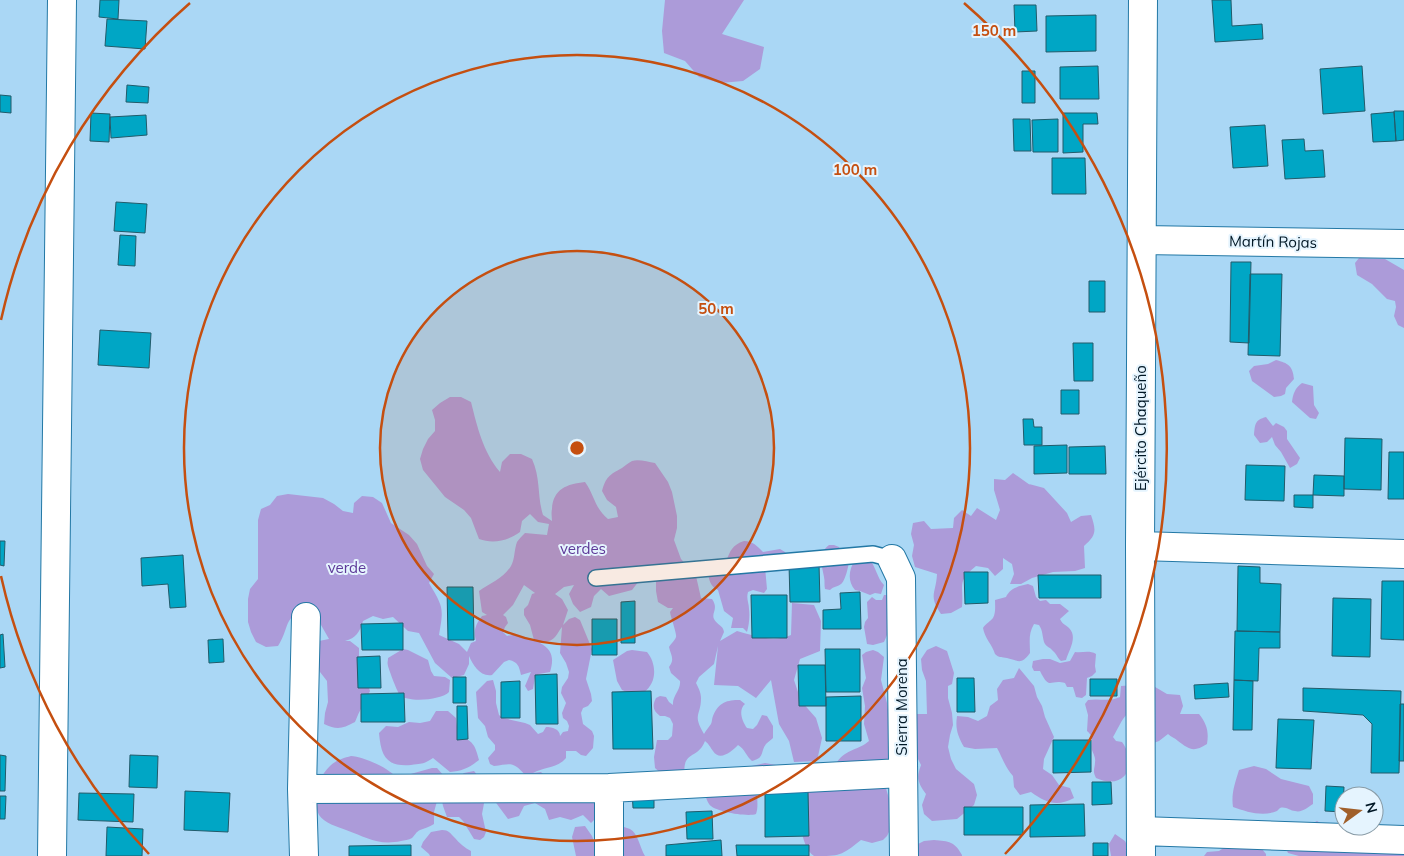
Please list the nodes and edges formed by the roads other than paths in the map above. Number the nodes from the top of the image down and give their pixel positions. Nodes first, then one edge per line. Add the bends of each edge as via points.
1 (62, 0) edge
2 (1143, 0) edge
3 (1142, 240) junction
4 (1404, 244) edge
5 (1140, 546) junction
6 (1404, 554) edge
7 (892, 560) joint
8 (596, 578) dead end
9 (306, 617) dead end
10 (902, 773) junction
11 (609, 788) junction
12 (302, 789) junction
13 (1404, 840) edge
14 (1141, 843) edge
15 (52, 856) edge
16 (304, 856) edge
17 (609, 856) edge
18 (904, 856) edge

1 - 15 street
2 - 3 street, Ejército Chaqueño
3 - 4 street, Martín Rojas
3 - 5 street, Ejército Chaqueño
5 - 6 street
5 - 14 street, Ejército Chaqueño
7 - 8 lane via 873,554
7 - 10 street, Sierra Morena via 901,578
9 - 12 street
10 - 11 street
10 - 18 street, Sierra Morena
11 - 12 street
11 - 17 street
12 - 16 street
13 - 14 street

